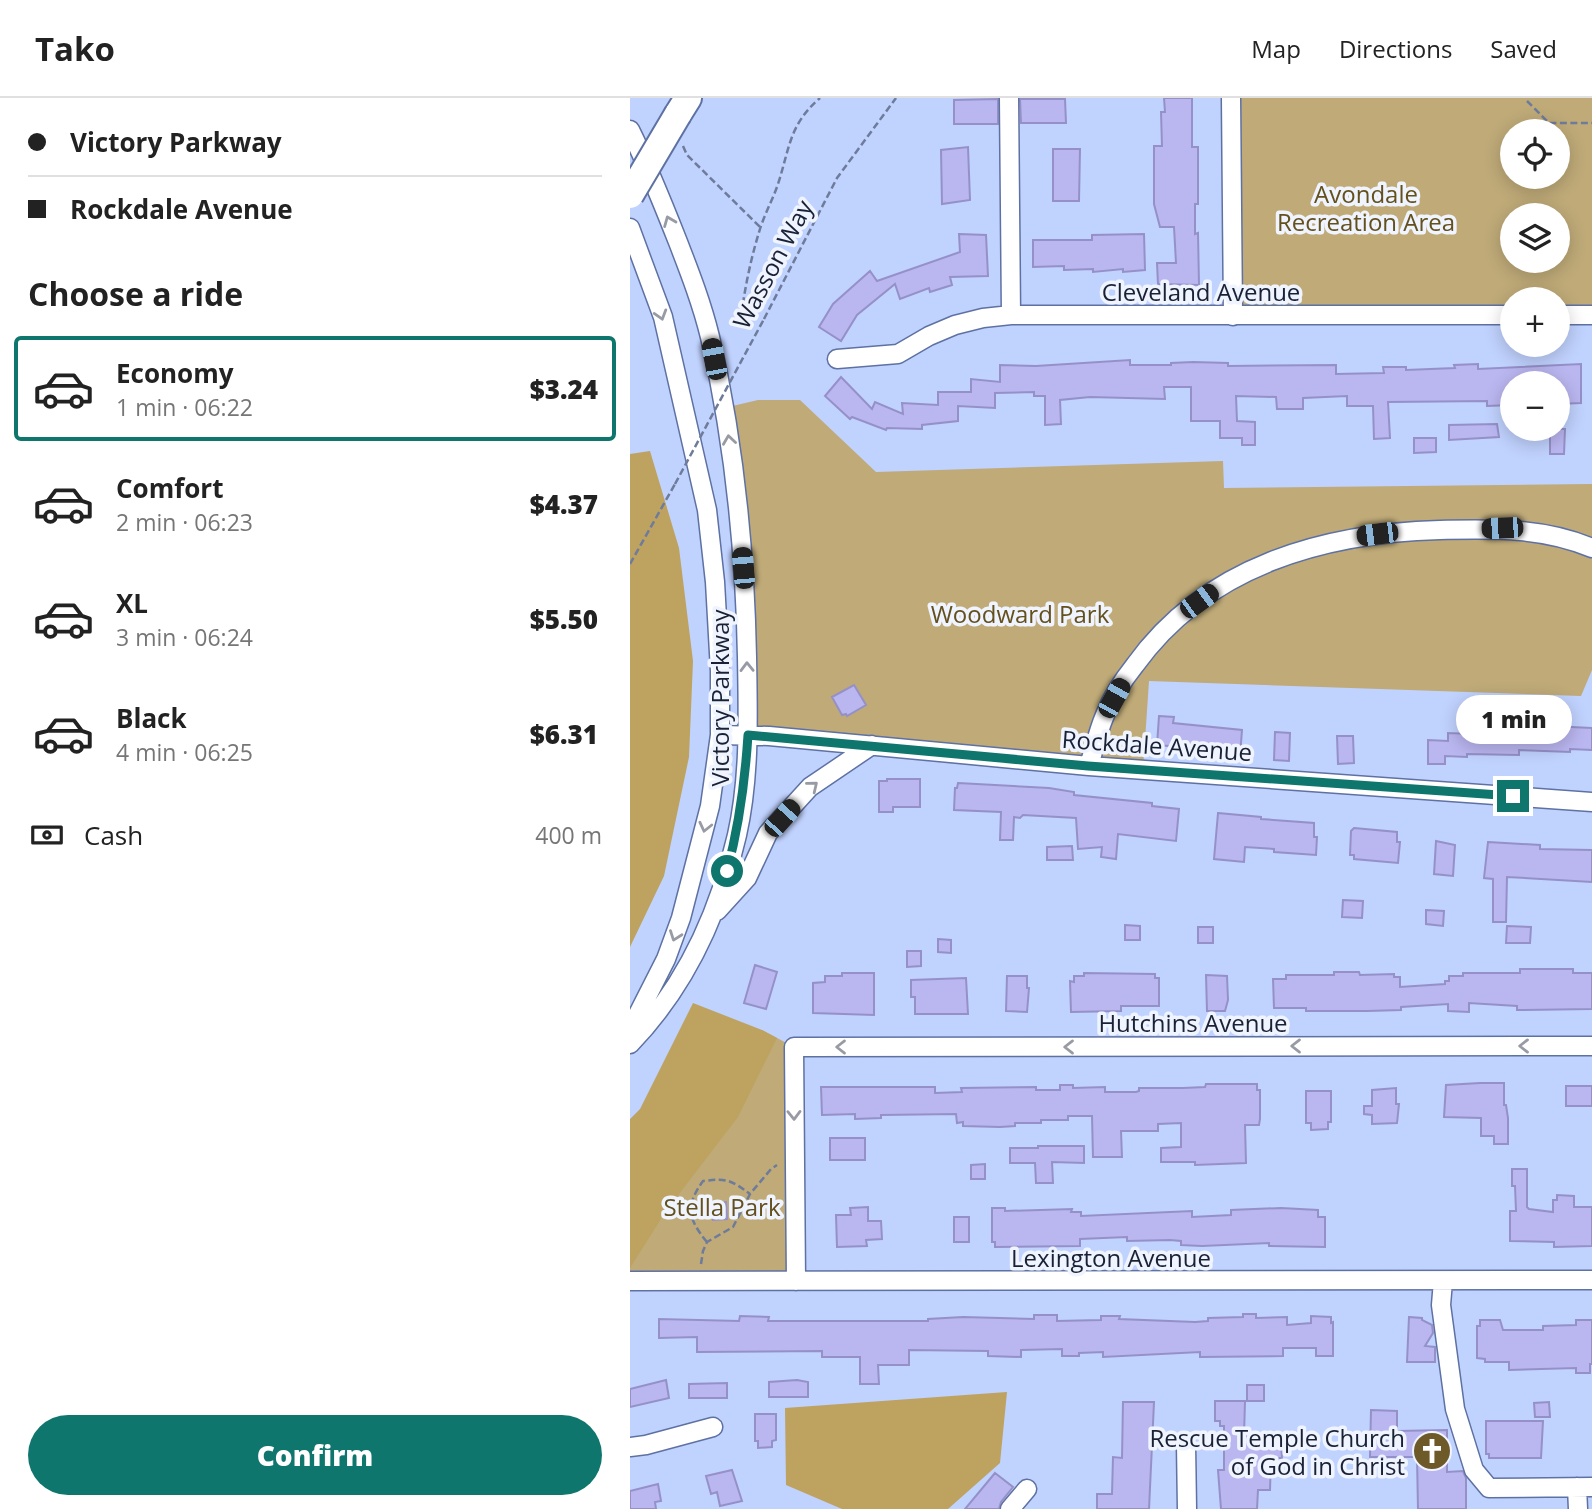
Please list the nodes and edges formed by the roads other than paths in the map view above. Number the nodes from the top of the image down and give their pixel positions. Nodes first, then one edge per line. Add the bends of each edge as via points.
1 (1009, 98) edge
2 (1231, 98) edge
3 (683, 106) edge
4 (630, 130) edge
5 (630, 195) edge
6 (630, 228) edge
7 (1011, 315) junction
8 (1500, 315) edge
9 (1570, 315) edge
10 (1592, 315) edge
11 (1233, 316) junction
12 (837, 359) dead end
13 (1592, 548) edge
14 (720, 735) junction
15 (748, 735) junction
16 (872, 745) junction
17 (1088, 766) junction
18 (1592, 802) edge
19 (712, 916) junction
20 (630, 1030) edge
21 (630, 1045) edge
22 (1592, 1046) edge
23 (1592, 1280) edge
24 (630, 1281) edge
25 (796, 1281) junction
26 (1443, 1281) junction
27 (713, 1427) dead end
28 (1186, 1444) dead end
29 (630, 1447) edge
30 (1585, 1487) edge
31 (1027, 1489) dead end
32 (1010, 1509) edge
33 (1187, 1509) edge
34 (1578, 1509) edge

1 - 7 street
2 - 11 street
3 - 5 highway, bridge
15 -> 4 street, Victory Parkway via 743,568 724,408 694,285
6 -> 14 street, Victory Parkway via 663,317 707,510 715,582
7 - 11 street, Cleveland Avenue
7 - 12 street, Cleveland Avenue via 955,325 898,354
8 - 11 street, Cleveland Avenue
9 - 10 street
13 - 17 street via 1524,530 1398,531 1322,544 1275,559 1214,591 1170,624 1143,652 1105,713
14 - 15 street, Rockdale Avenue
14 -> 20 street, Victory Parkway via 710,806 681,918
15 - 16 street, Rockdale Avenue
15 - 19 street, Victory Parkway via 737,835
16 - 17 street, Rockdale Avenue
19 -> 16 street via 747,878 768,833 810,787
17 - 18 street, Rockdale Avenue
19 - 21 street, Victory Parkway via 685,971 655,1018
22 -> 25 street, Hutchins Avenue via 794,1047
23 - 26 street, Lexington Avenue
24 - 25 street, Lexington Avenue
25 - 26 street, Lexington Avenue
26 - 30 street via 1441,1305 1454,1409 1474,1470 1489,1488
27 - 29 street
28 - 33 street
30 - 34 street
31 - 32 street

